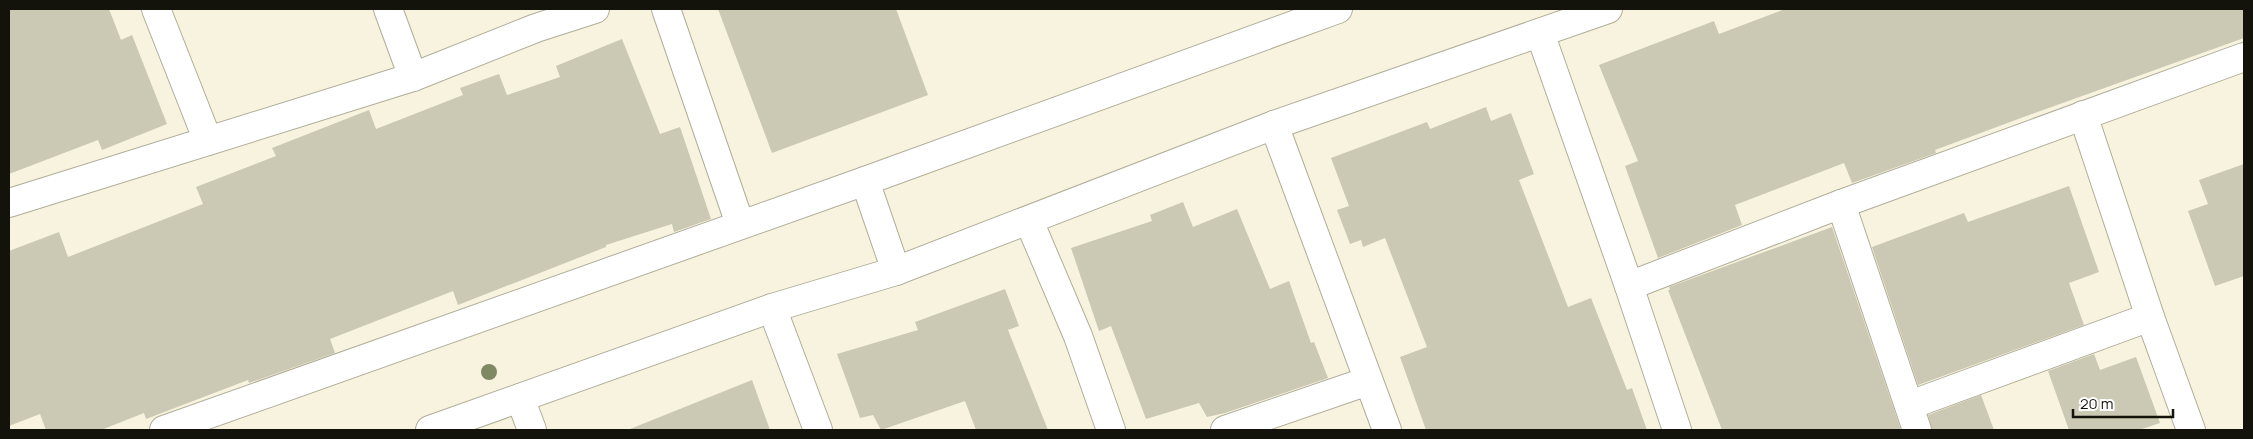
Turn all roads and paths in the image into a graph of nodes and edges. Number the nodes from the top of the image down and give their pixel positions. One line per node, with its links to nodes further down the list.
1 (156, 9): 12 (street)
2 (388, 9): 9 (street)
3 (595, 9): 9 (street)
4 (666, 9): 17 (street)
5 (1338, 9): 13 (street)
6 (1608, 9): 7 (street)
7 (1540, 33): 11 (street); 19 (street)
8 (2244, 57): 10 (street)
9 (413, 77): 12 (street)
10 (2083, 115): 15 (street); 21 (street)
11 (1274, 125): 16 (street); 22 (street)
12 (208, 141): 14 (street)
13 (865, 181): 17 (street); 18 (street)
14 (9, 203)
15 (1841, 204): 19 (street); 24 (street)
16 (1029, 221): 18 (street); 30 (street)
17 (740, 224): 25 (street)
18 (896, 272): 20 (street)
19 (1630, 286): 33 (street)
20 (772, 308): 23 (street); 29 (street)
21 (2150, 317): 24 (street); 35 (street)
22 (1368, 381): 31 (street); 32 (street)
23 (520, 398): 27 (street); 28 (street)
24 (1910, 405): 34 (street)
25 (224, 420): 26 (street)
26 (164, 430)
27 (430, 430)
28 (532, 430)
29 (818, 430)
30 (1111, 430)
31 (1225, 430)
32 (1387, 430)
33 (1677, 430)
34 (1917, 430)
35 (2191, 430)

